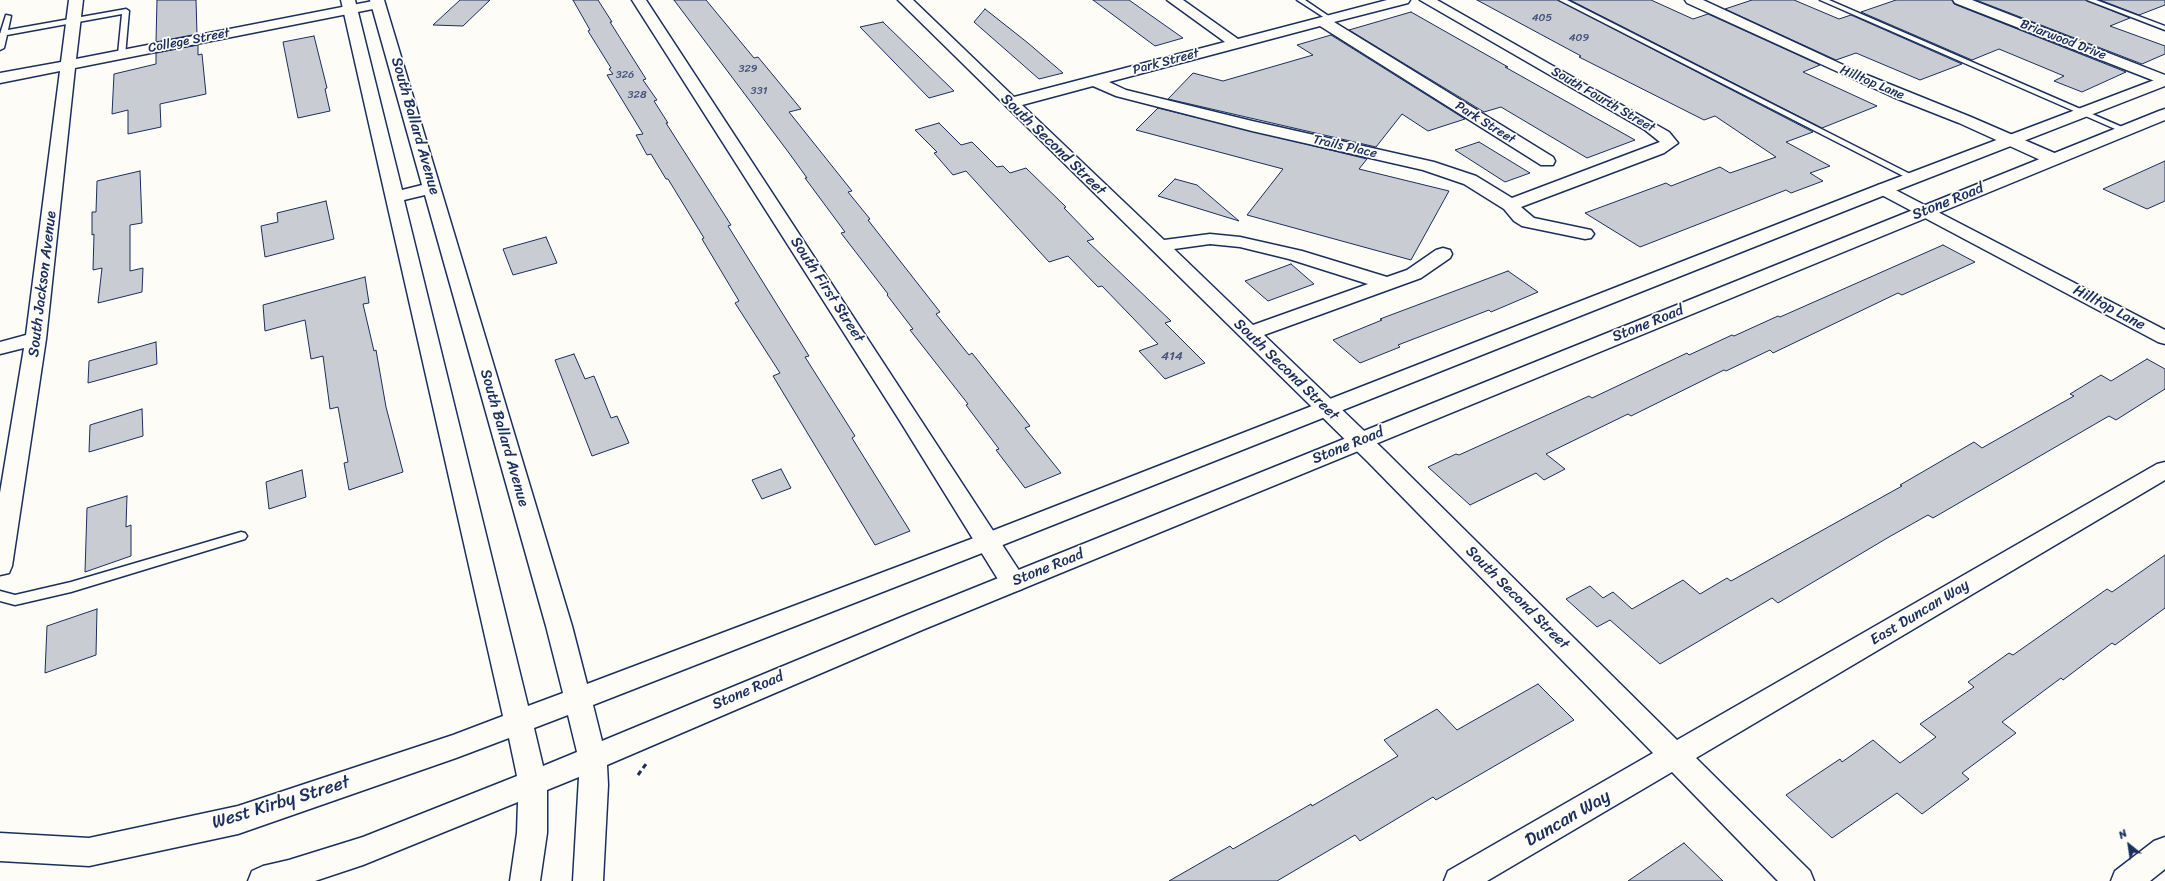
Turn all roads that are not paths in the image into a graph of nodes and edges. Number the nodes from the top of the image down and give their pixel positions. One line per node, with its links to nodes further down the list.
1 (76, 0): 16 (street, South Jackson Avenue)
2 (639, 0): 52 (street, South First Street)
3 (905, 0): 27 (street, South Second Street)
4 (1174, 0): 20 (street)
5 (1300, 0): 17 (lane)
6 (1402, 0): 17 (street, Park Street)
7 (1427, 0): 38 (street, South Fourth Street)
8 (1562, 0): 34 (lane)
9 (1692, 0): 31 (street, Hilltop Lane)
10 (1823, 0): 28 (lane)
11 (1960, 0): 26 (street, Briarwood Drive)
12 (2090, 0): 18 (lane)
13 (378, 2): 14 (street, College Street); 35 (street, South Ballard Avenue)
14 (350, 5): 22 (street, College Street); 37 (street)
15 (8, 16): 19 (lane)
16 (74, 20): 19 (lane); 22 (lane); 23 (street, South Jackson Avenue)
17 (1326, 20): 20 (street, Park Street); 33 (street, Park Street)
18 (2165, 28)
19 (4, 32): 21 (lane)
20 (1235, 44): 25 (street, Park Street)
21 (0, 48)
22 (122, 54): 23 (street, College Street)
23 (70, 64): 24 (street, College Street); 46 (street, South Jackson Avenue)
24 (0, 78)
25 (1095, 81): 27 (street, Park Street); 38 (street, Trails Place)
26 (2165, 81): 28 (street)
27 (1010, 103): 41 (street, South Second Street)
28 (2084, 112): 30 (lane); 31 (street)
29 (2165, 114): 30 (street, Stone Road)
30 (2125, 130): 32 (street, Stone Road)
31 (2012, 140): 32 (street, Hilltop Lane); 34 (street)
32 (2054, 159): 39 (street, Stone Road)
33 (1547, 161)
34 (1914, 178): 36 (street)
35 (433, 188): 37 (street); 56 (street, South Ballard Avenue)
36 (1884, 189): 39 (street, Hilltop Lane); 48 (street)
37 (395, 197): 57 (street)
38 (1510, 205): 40 (street, Trails Place)
39 (1926, 211): 45 (street, Hilltop Lane); 49 (street, Stone Road)
40 (1585, 234)
41 (1158, 246): 43 (street); 44 (street, South Second Street)
42 (1443, 254): 43 (street)
43 (1385, 283): 44 (street)
44 (1248, 334): 48 (street, South Second Street)
45 (2165, 338)
46 (36, 339): 47 (street); 53 (street, South Jackson Avenue)
47 (0, 348)
48 (1327, 409): 49 (street, South Second Street); 52 (street)
49 (1360, 441): 54 (street, Stone Road); 58 (street, South Second Street)
50 (2165, 470): 58 (street, East Duncan Way)
51 (241, 536): 55 (lane)
52 (987, 542): 54 (street, South First Street); 56 (street)
53 (0, 566)
54 (1013, 582): 59 (street, Stone Road)
55 (0, 596)
56 (578, 698): 57 (street, West Kirby Street); 59 (street, South Ballard Avenue)
57 (518, 721): 60 (street); 61 (street, West Kirby Street)
58 (1675, 756): 66 (street, Duncan Way); 67 (street, South Second Street)
59 (592, 757): 60 (street, Stone Road); 65 (street, South Ballard Avenue)
60 (533, 782): 63 (street); 64 (street)
61 (0, 847)
62 (2165, 851): 68 (street)
63 (263, 881)
64 (525, 881)
65 (588, 881)
66 (1460, 881)
67 (1799, 881)
68 (2126, 881)

